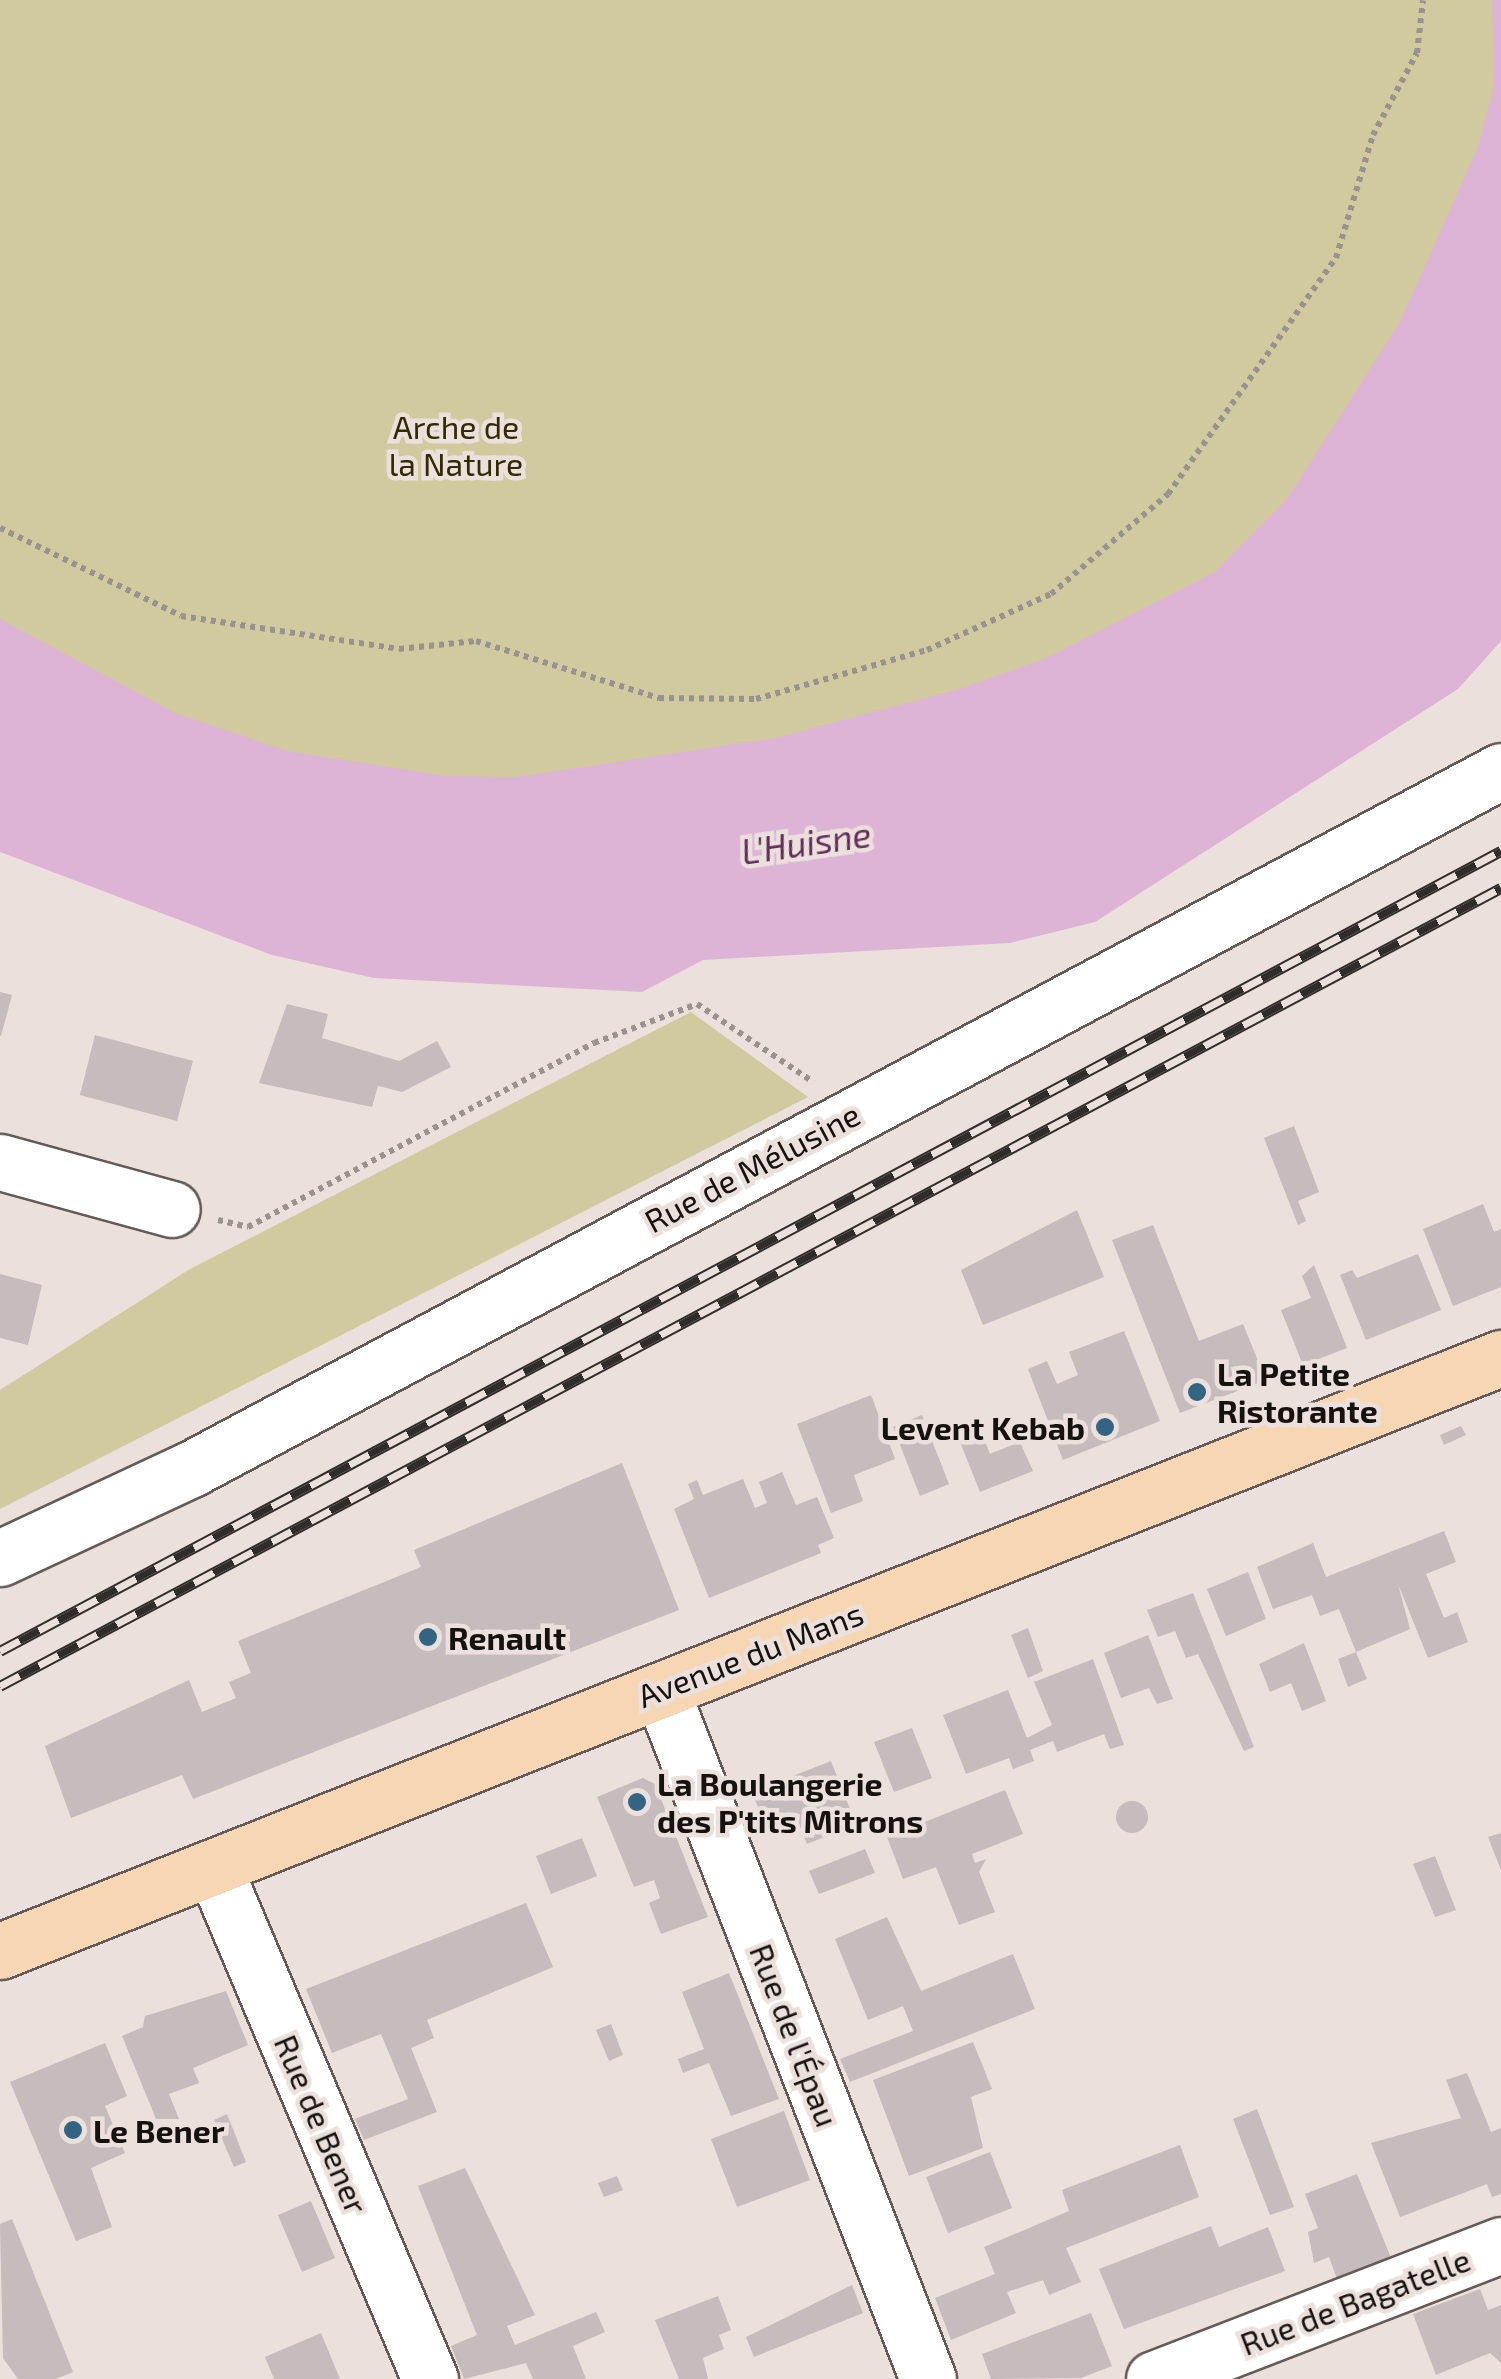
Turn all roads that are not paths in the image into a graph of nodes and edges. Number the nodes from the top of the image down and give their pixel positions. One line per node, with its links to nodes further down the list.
1 (1501, 771): 5 (street, Rue de Mélusine)
2 (0, 1162): 3 (street)
3 (172, 1210)
4 (1501, 1358): 6 (main road, Avenue du Mans)
5 (0, 1558)
6 (660, 1690): 7 (main road, Avenue du Mans); 11 (street, Rue de l'Épau)
7 (214, 1868): 8 (main road, Avenue du Mans); 10 (street, Rue de Bener)
8 (0, 1951)
9 (1501, 2245): 12 (street, Rue de Bagatelle)
10 (430, 2379)
11 (928, 2379)
12 (1154, 2379)

